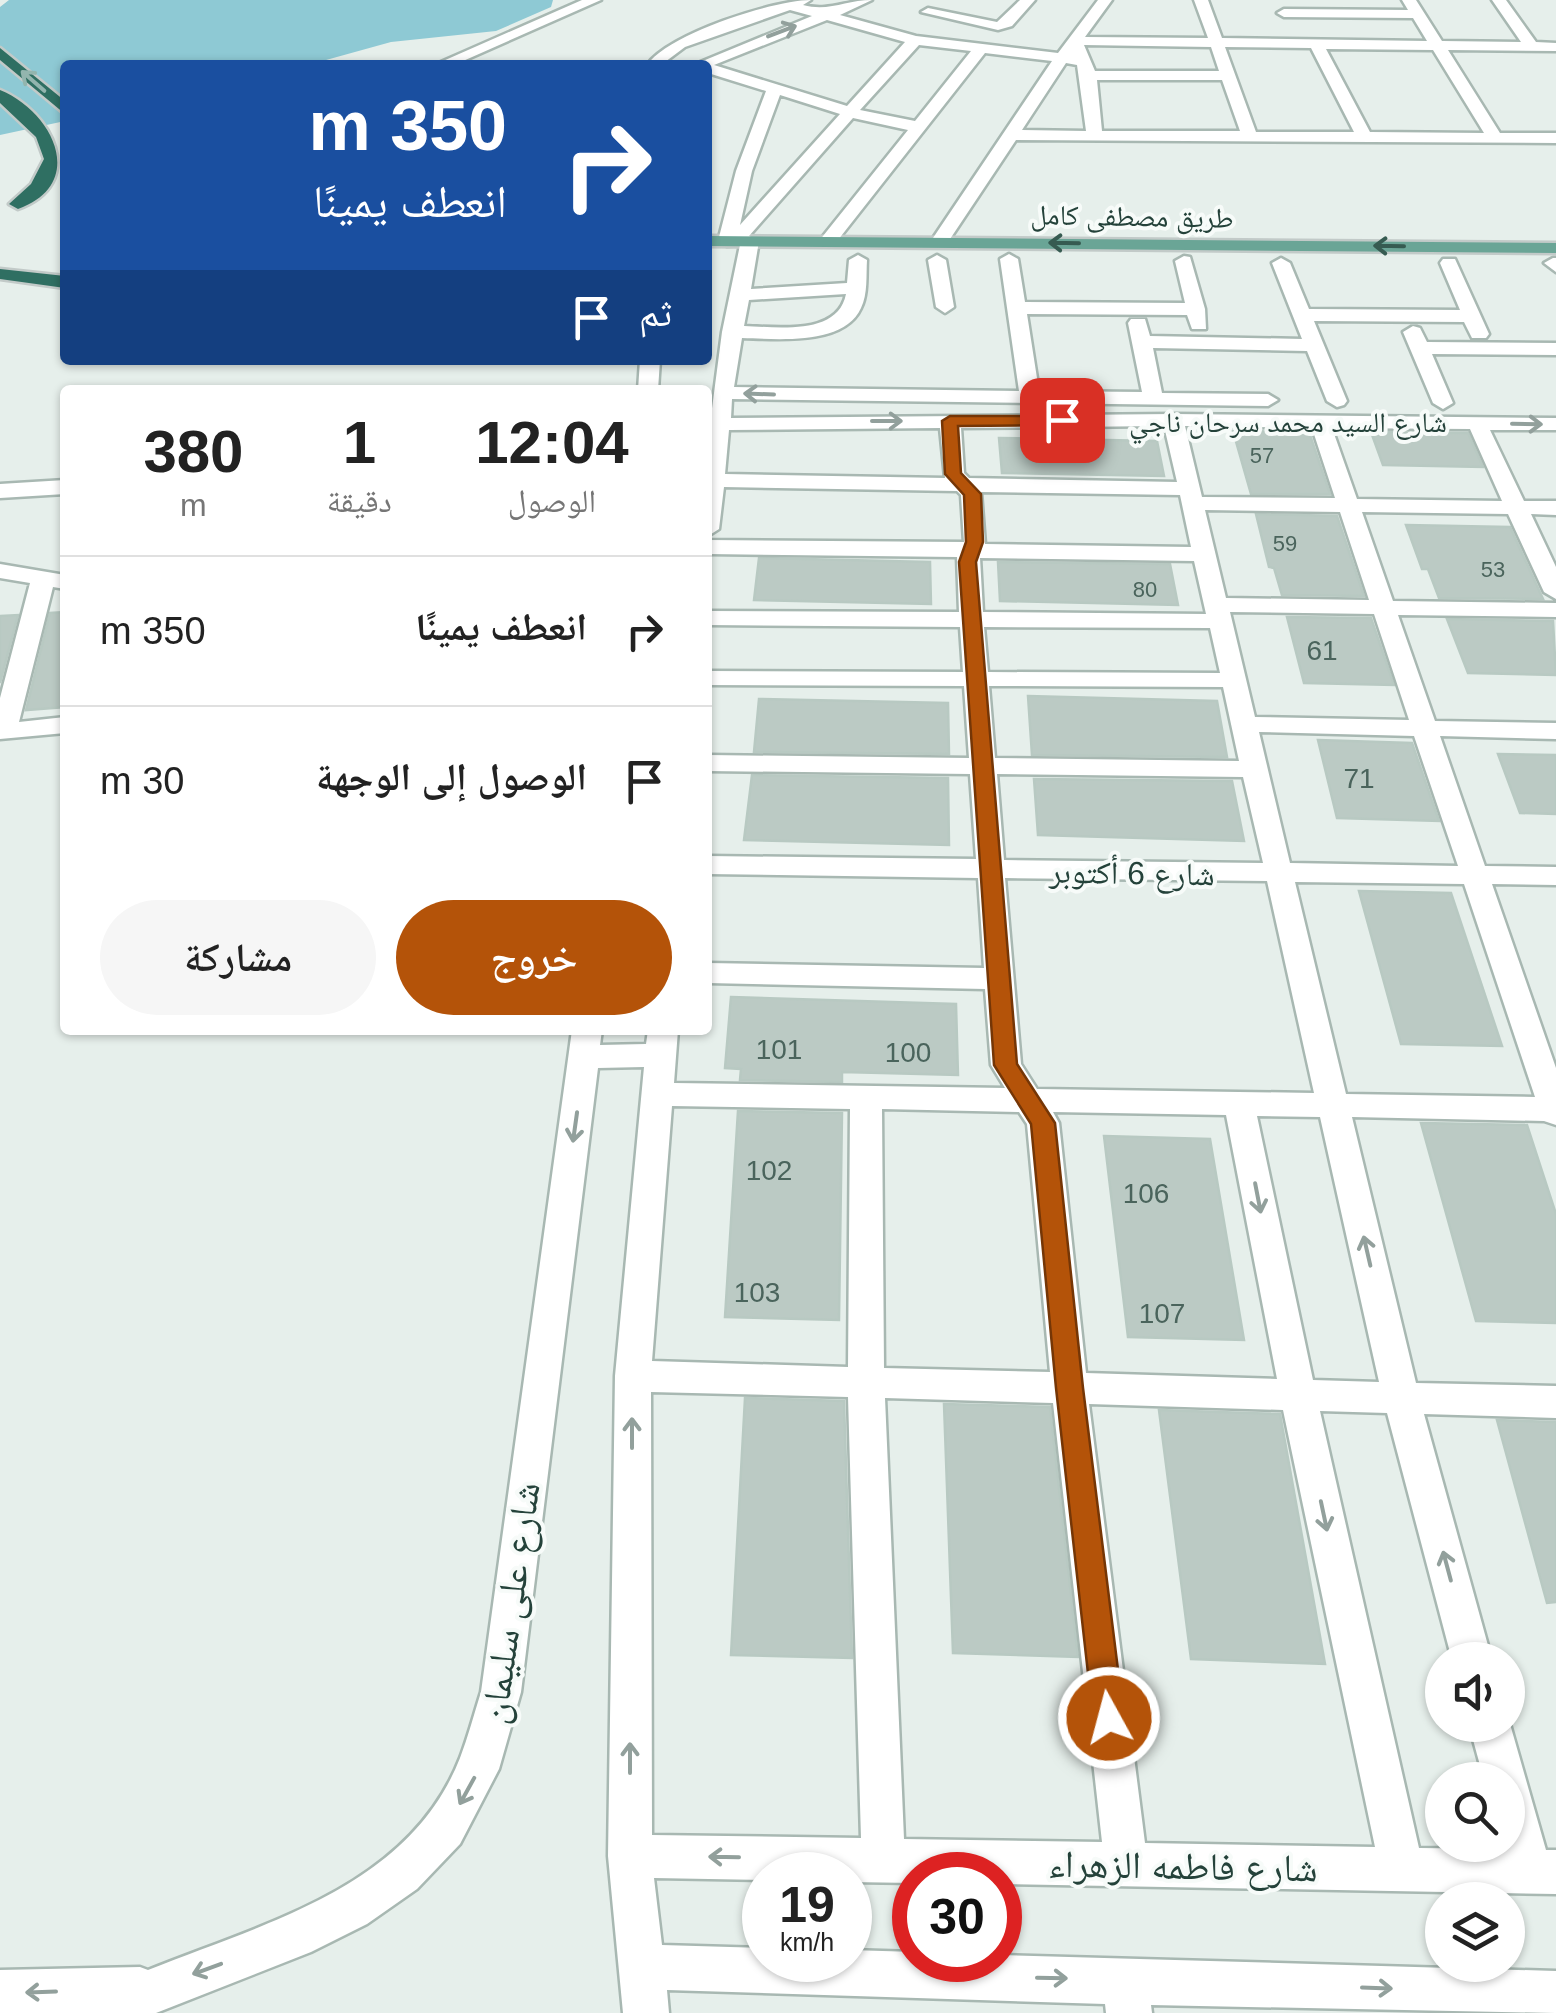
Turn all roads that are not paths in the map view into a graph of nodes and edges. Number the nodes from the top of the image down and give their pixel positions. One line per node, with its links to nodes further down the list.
1 (594, 0): 26 (street)
2 (864, 0): 13 (street)
3 (959, 0): 12 (street)
4 (1028, 0): 12 (street)
5 (1106, 0): 16 (street)
6 (1200, 0): 17 (street)
7 (1499, 0): 21 (street)
8 (796, 3): 13 (street); 27 (street)
9 (1282, 6): 10 (street); 18 (street)
10 (1332, 6): 11 (street)
11 (1414, 7): 20 (street)
12 (928, 12): 14 (street)
13 (822, 16): 14 (street); 28 (street, one-way to 13)
14 (881, 32): 15 (street)
15 (915, 40): 23 (street); 35 (street)
16 (1074, 41): 17 (street); 25 (street); 29 (street)
17 (1217, 44): 18 (street); 31 (street)
18 (1297, 44): 19 (street)
19 (1316, 44): 20 (street); 40 (street)
20 (1438, 46): 21 (street); 41 (street)
21 (1532, 46): 22 (street)
22 (1556, 47)
23 (981, 49): 25 (street); 36 (street)
24 (0, 52): 34 (highway, one-way to 24)
25 (1062, 58): 29 (street); 37 (street)
26 (453, 60)
27 (657, 60)
28 (712, 60)
29 (1086, 68): 31 (street); 38 (street)
30 (712, 69): 32 (street)
31 (1229, 76): 39 (street)
32 (775, 88): 35 (street); 47 (street)
33 (0, 96): 44 (highway)
34 (60, 106)
35 (846, 112): 36 (street); 47 (street)
36 (919, 126): 46 (street)
37 (1012, 134): 38 (street); 48 (street)
38 (1094, 135): 39 (street)
39 (1250, 136): 40 (street)
40 (1365, 137): 41 (street)
41 (1495, 138): 42 (street)
42 (1556, 138)
43 (53, 193): 44 (highway)
44 (18, 204): 45 (highway)
45 (0, 213)
46 (828, 242): 47 (main road, طريق مصطفى كامل); 48 (main road, طريق مصطفى كامل)
47 (733, 245): 49 (main road, طريق مصطفى كامل); 58 (street)
48 (938, 250): 49 (main road, طريق مصطفى كامل); 50 (main road, طريق مصطفى كامل); 51 (main road, طريق مصطفى كامل, one-way to 48); 59 (street)
49 (858, 260): 57 (street)
50 (1009, 260): 52 (main road, طريق مصطفى كامل); 60 (street)
51 (1555, 260): 54 (main road, طريق مصطفى كامل)
52 (1184, 261): 53 (main road, طريق مصطفى كامل); 62 (street)
53 (1281, 263): 54 (main road, طريق مصطفى كامل); 63 (street)
54 (1449, 263): 65 (street)
55 (1, 275): 56 (highway)
56 (60, 281)
57 (854, 288): 58 (street); 66 (street)
58 (740, 295): 66 (street)
59 (944, 307)
60 (1018, 308): 61 (street); 75 (street)
61 (1135, 309): 62 (street); 67 (street)
62 (1196, 309): 68 (street)
63 (1304, 315): 64 (street); 69 (street)
64 (1406, 316): 65 (street); 70 (street)
65 (1471, 316): 71 (street)
66 (732, 332): 73 (street)
67 (1141, 342): 68 (street); 76 (street)
68 (1202, 343): 69 (street)
69 (1316, 344): 79 (street)
70 (1419, 348): 71 (street); 77 (street)
71 (1486, 349): 72 (street)
72 (1556, 350)
73 (723, 393): 74 (street, شارع السيد محمد سرحان ناجي, one-way to 73); 84 (street)
74 (819, 396): 75 (street, شارع السيد محمد سرحان ناجي); 82 (street)
75 (1030, 396): 76 (street, شارع السيد محمد سرحان ناجي)
76 (1154, 398): 79 (street, شارع السيد محمد سرحان ناجي)
77 (1443, 403): 78 (street, شارع السيد محمد سرحان ناجي); 79 (street, شارع السيد محمد سرحان ناجي)
78 (1556, 405)
79 (1329, 412): 80 (street, شارع السيد محمد سرحان ناجي); 83 (street, شارع السيد محمد سرحان ناجي); 91 (street)
80 (1173, 420): 81 (street, شارع السيد محمد سرحان ناجي); 90 (street)
81 (950, 421): 82 (street, شارع السيد محمد سرحان ناجي, one-way to 81); 87 (street)
82 (824, 422): 84 (street, شارع السيد محمد سرحان ناجي)
83 (1477, 423): 85 (street, شارع السيد محمد سرحان ناجي, one-way to 85); 92 (street)
84 (720, 424): 86 (street)
85 (1556, 424)
86 (714, 467): 87 (street)
87 (963, 485): 90 (street); 95 (street)
88 (60, 487): 89 (street)
89 (0, 491)
90 (1190, 496): 91 (street); 96 (street)
91 (1348, 505): 92 (street); 100 (street)
92 (1516, 508): 93 (street); 99 (street)
93 (1556, 508)
94 (712, 547): 95 (street)
95 (971, 551): 96 (street); 104 (street)
96 (1204, 554): 102 (street)
97 (0, 571): 98 (street)
98 (54, 581): 111 (street)
99 (1556, 592)
100 (1382, 608): 101 (street); 102 (street); 110 (street)
101 (1556, 610)
102 (1218, 613): 104 (street); 107 (street)
103 (712, 618): 104 (street)
104 (971, 620): 106 (street)
105 (712, 678): 106 (street)
106 (976, 679): 107 (street); 114 (street)
107 (1233, 680): 108 (street)
108 (1244, 724): 110 (street); 115 (street)
109 (60, 726): 111 (street)
110 (1423, 728): 112 (street); 119 (street)
111 (2, 731)
112 (1556, 731)
113 (712, 762): 114 (street)
114 (983, 766): 115 (street); 117 (street)
115 (1254, 769): 118 (street)
116 (712, 866): 117 (street, شارع 6 أكتوبر)
117 (992, 870): 118 (street, شارع 6 أكتوبر); 122 (street)
118 (1279, 875): 119 (street, شارع 6 أكتوبر); 129 (street)
119 (1473, 876): 120 (street, شارع 6 أكتوبر); 130 (street)
120 (1556, 876)
121 (712, 974): 122 (street)
122 (1000, 978): 127 (street)
123 (662, 1042): 124 (street); 125 (street)
124 (586, 1043): 145 (street, شارع على سليمان, one-way to 145)
125 (658, 1094): 126 (street); 131 (street)
126 (866, 1097): 127 (street); 132 (street)
127 (1030, 1099): 128 (street); 133 (street)
128 (1239, 1102): 129 (street); 134 (street, one-way to 134)
129 (1333, 1104): 130 (street); 135 (street, one-way to 129)
130 (1556, 1111)
131 (633, 1376): 132 (street); 139 (street, one-way to 131)
132 (866, 1382): 133 (street); 140 (street)
133 (1069, 1388): 134 (street); 141 (street)
134 (1298, 1394): 135 (street); 142 (street, one-way to 142)
135 (1401, 1398): 136 (street); 137 (street, one-way to 135)
136 (1556, 1402)
137 (1467, 1642)
138 (1525, 1829): 143 (street)
139 (630, 1856): 140 (street, شارع فاطمه الزهراء, one-way to 139); 144 (street)
140 (883, 1860): 141 (street, شارع فاطمه الزهراء)
141 (1126, 1865): 142 (street, شارع فاطمه الزهراء)
142 (1402, 1871): 143 (street, شارع فاطمه الزهراء)
143 (1543, 1871)
144 (640, 1967): 148 (street, one-way to 148); 151 (street)
145 (152, 1989): 146 (street, one-way to 146); 150 (street)
146 (0, 1994)
147 (1556, 1994): 149 (street)
148 (1128, 1996): 149 (street, one-way to 149)
149 (1486, 2002)
150 (101, 2013)
151 (646, 2013)

